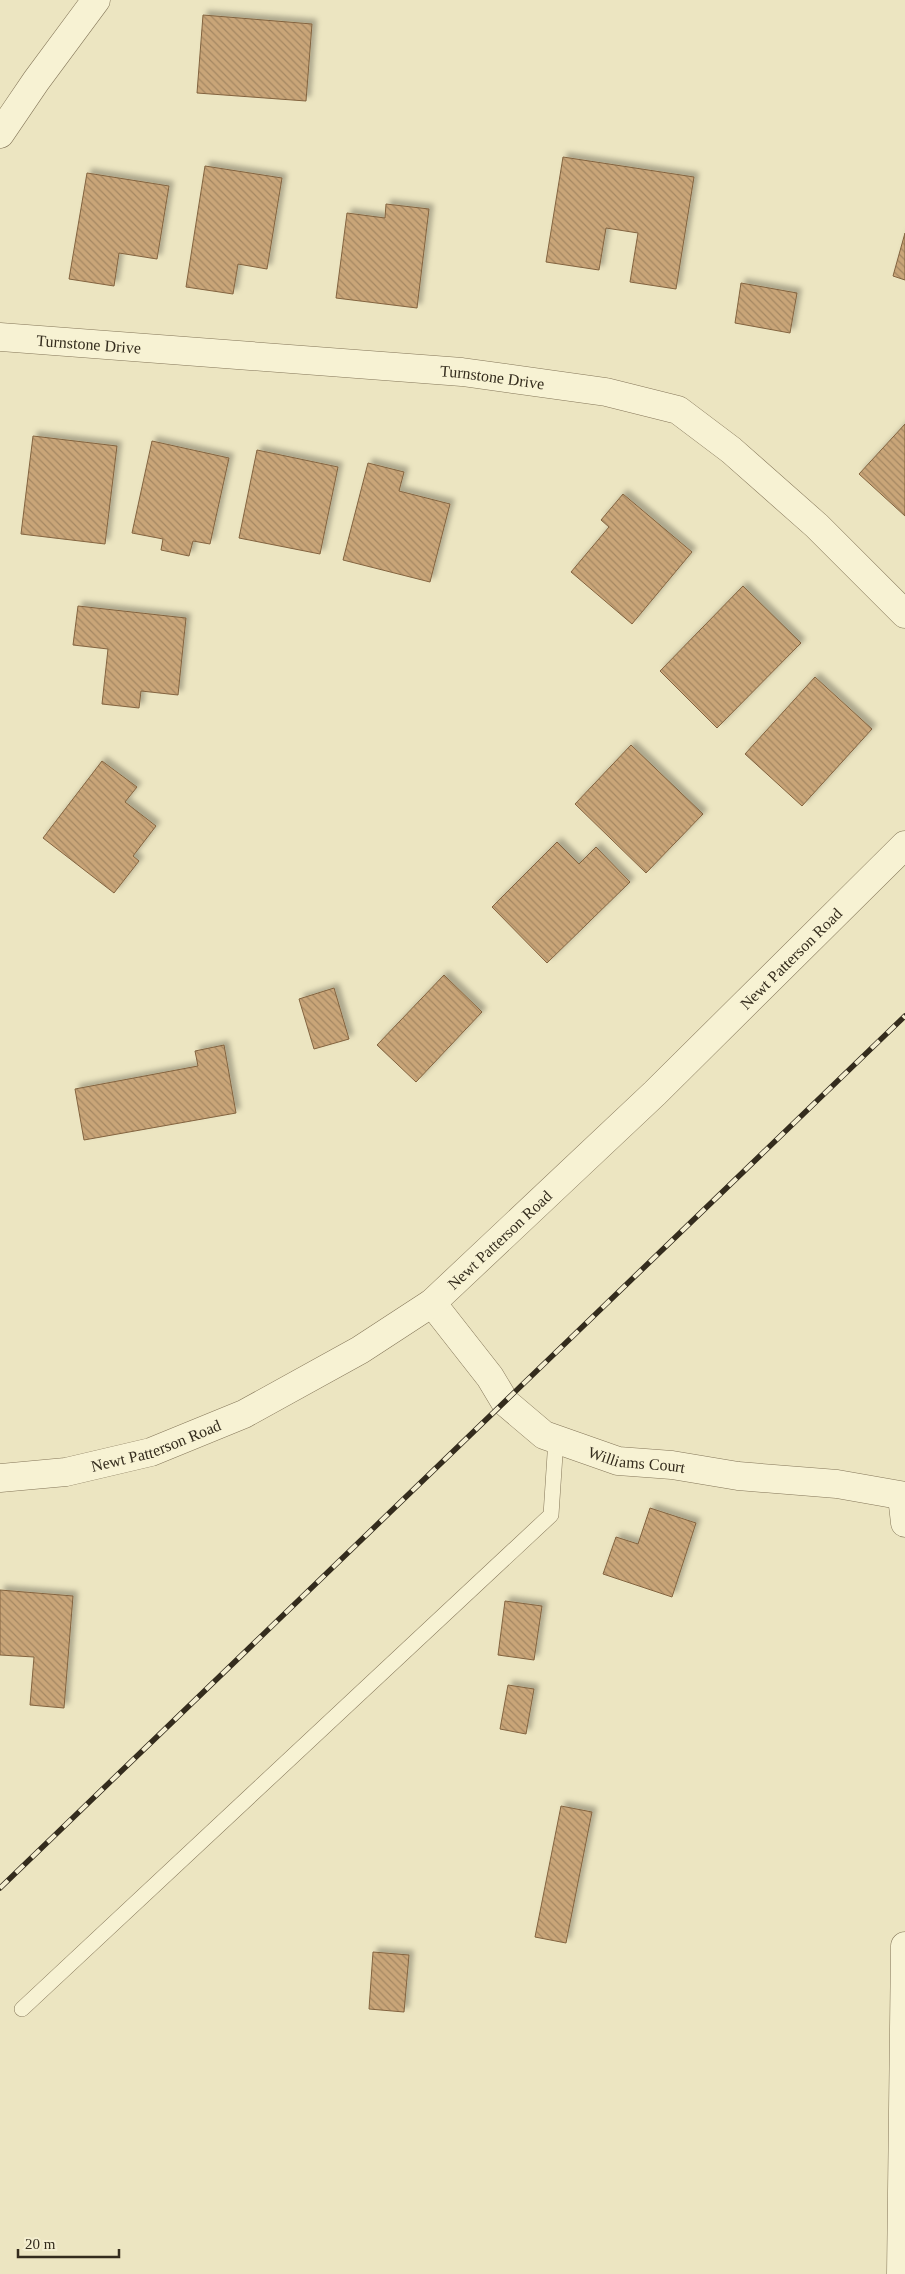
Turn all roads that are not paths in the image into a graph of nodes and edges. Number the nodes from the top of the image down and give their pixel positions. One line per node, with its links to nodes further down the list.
1 (96, 0): 2 (street)
2 (0, 134)
3 (0, 337): 4 (street, Turnstone Drive)
4 (905, 614)
5 (905, 845): 6 (street, Newt Patterson Road)
6 (432, 1303): 7 (street, Williams Court); 8 (street, Newt Patterson Road)
7 (556, 1439): 9 (street, Williams Court); 12 (lane)
8 (0, 1478)
9 (904, 1496): 10 (street)
10 (905, 1523)
11 (905, 1946): 13 (street)
12 (22, 2009)
13 (901, 2274)

